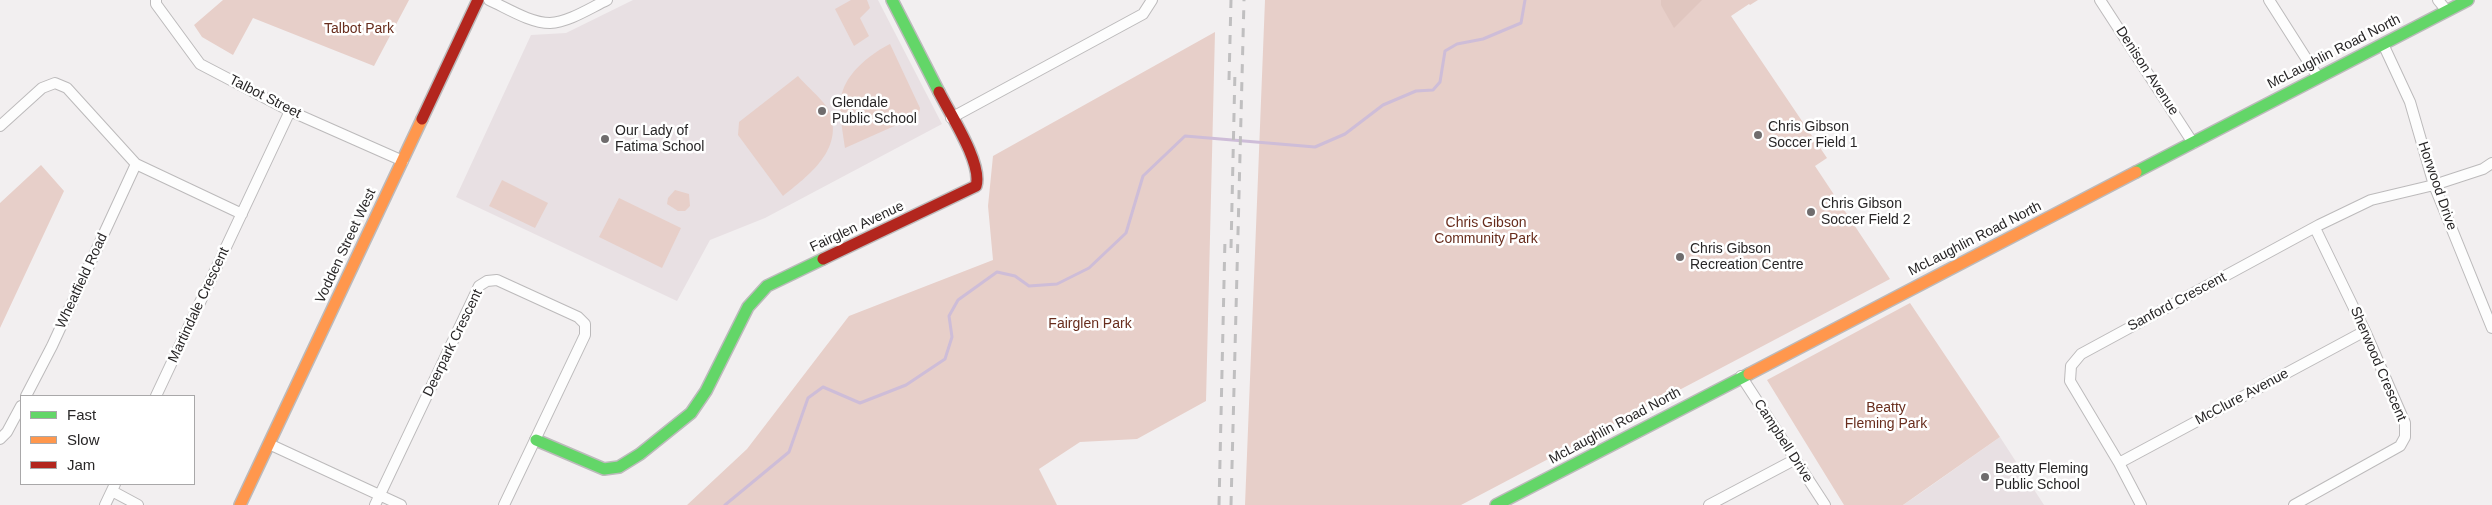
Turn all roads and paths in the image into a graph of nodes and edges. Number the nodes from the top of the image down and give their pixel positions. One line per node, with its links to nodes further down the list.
1 (156, 0): 14 (street, Talbot Street)
2 (478, 0): 18 (street, Vodden Street West)
3 (489, 0): 4 (street)
4 (607, 0)
5 (892, 0): 15 (street)
6 (1152, 0): 15 (street)
7 (2100, 0): 17 (street, Denison Avenue)
8 (2268, 0): 13 (street)
9 (2438, 0): 11 (street)
10 (2468, 0): 11 (street, McLaughlin Road North)
11 (2446, 11): 12 (street, McLaughlin Road North)
12 (2383, 44): 13 (street, McLaughlin Road North); 21 (street, Horwood Drive)
13 (2318, 77): 17 (street, McLaughlin Road North)
14 (290, 111): 18 (street, Talbot Street); 22 (street, Martindale Crescent)
15 (951, 118): 33 (street, Fairglen Avenue)
16 (0, 126): 20 (street)
17 (2193, 143): 28 (street, McLaughlin Road North)
18 (403, 161): 34 (street, Vodden Street West)
19 (2492, 163): 21 (street, Sanford Crescent)
20 (136, 164): 22 (street); 29 (street, Wheatfield Road)
21 (2434, 185): 23 (street, Sanford Crescent); 25 (street, Horwood Drive)
22 (242, 214): 30 (street, Martindale Crescent)
23 (2314, 228): 27 (street, Sherwood Crescent); 36 (street, Sanford Crescent)
24 (2492, 297): 25 (street)
25 (2481, 301): 26 (street, Horwood Drive)
26 (2492, 328)
27 (2365, 331): 36 (street, McClure Avenue); 49 (street, Sherwood Crescent)
28 (1741, 376): 35 (street, Campbell Drive); 45 (street, McLaughlin Road North)
29 (27, 395)
30 (156, 395)
31 (20, 408): 32 (street)
32 (0, 439)
33 (536, 440): 38 (street, Deerpark Crescent); 44 (street, Deerpark Crescent)
34 (269, 444): 38 (street); 41 (street, Vodden Street West)
35 (1794, 460): 46 (street); 47 (street, Campbell Drive)
36 (2119, 463): 48 (street, Sanford Crescent)
37 (113, 488): 39 (street); 40 (street)
38 (380, 495): 42 (street); 43 (street)
39 (104, 505)
40 (138, 505)
41 (240, 505)
42 (375, 505)
43 (401, 505)
44 (504, 505)
45 (1496, 505)
46 (1709, 505)
47 (1825, 505)
48 (2141, 505)
49 (2294, 505)

